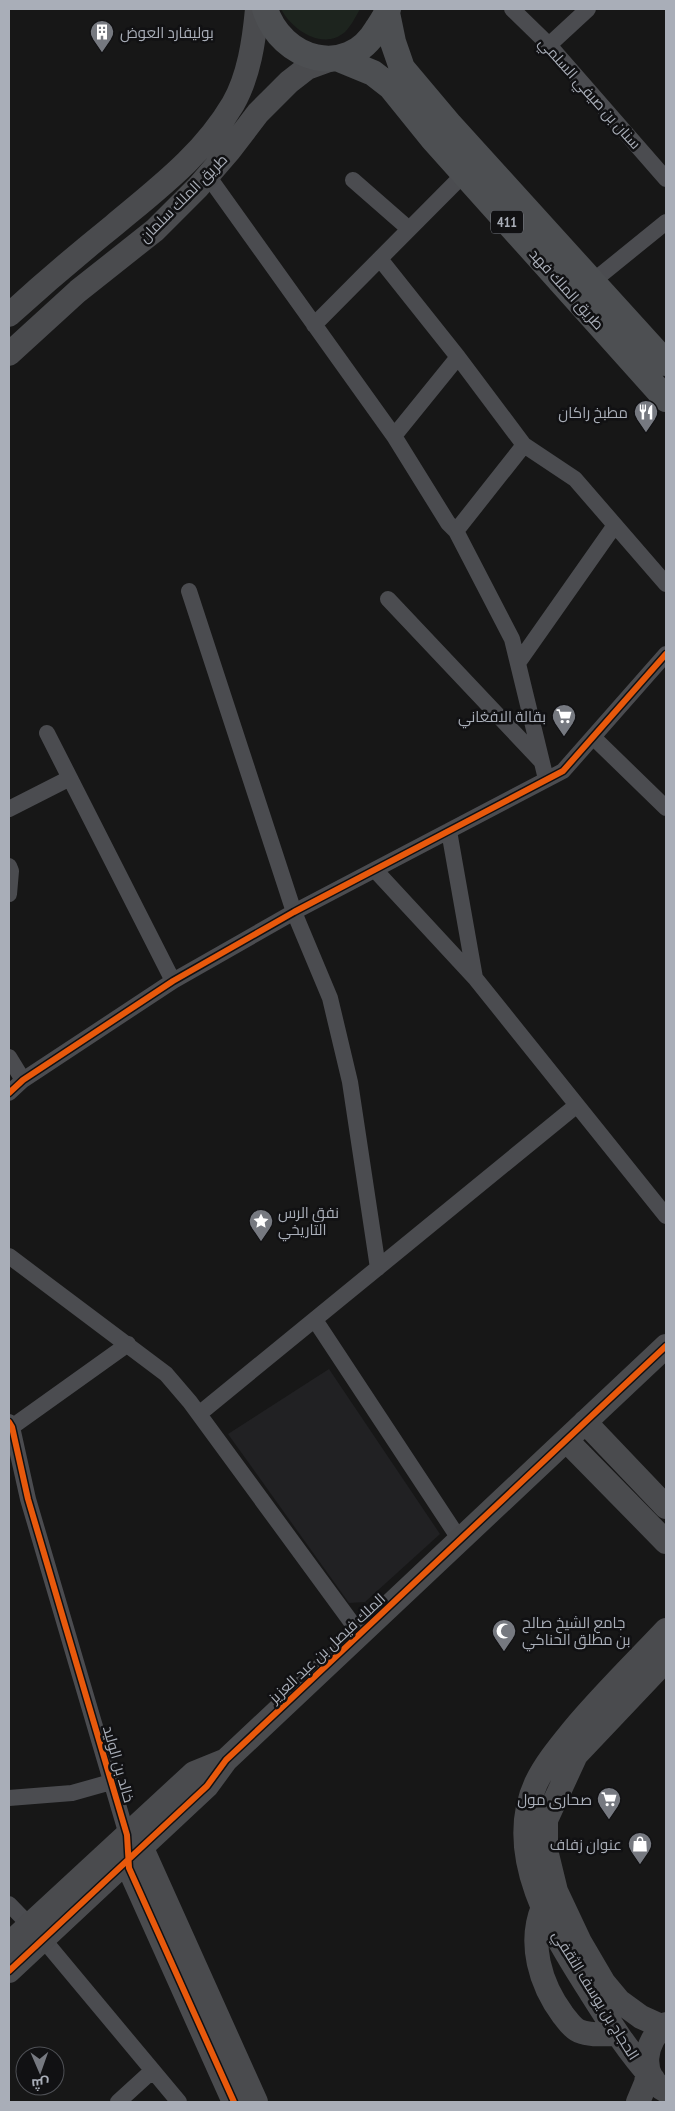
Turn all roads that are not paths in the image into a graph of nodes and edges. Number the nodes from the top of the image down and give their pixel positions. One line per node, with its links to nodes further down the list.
1 (257, 9): 16 (street, طريق الملك سلمان)
2 (265, 9): 7 (main road, طريق الملك فهد)
3 (512, 9): 6 (street, سنان بن صيفي السلمي)
4 (588, 9): 6 (street)
5 (388, 11): 7 (main road); 15 (main road, طريق الملك فهد / 411)
6 (548, 45): 10 (street, سنان بن صيفي السلمي)
7 (334, 59): 8 (main road, طريق الملك فهد / 411); 9 (street, طريق الملك سلمان)
8 (464, 174): 13 (street); 21 (main road, طريق الملك فهد / 411)
9 (208, 176): 17 (street); 18 (street, طريق الملك سلمان)
10 (666, 179)
11 (353, 180): 13 (street)
12 (666, 222): 15 (street)
13 (409, 229): 14 (street)
14 (380, 258): 17 (street); 19 (street)
15 (592, 282): 20 (main road, طريق الملك فهد / 411)
16 (9, 315)
17 (314, 325): 22 (street)
18 (9, 354)
19 (458, 356): 22 (street); 23 (street)
20 (666, 363)
21 (666, 399)
22 (394, 436): 25 (street)
23 (524, 445): 24 (street); 25 (street)
24 (615, 525): 26 (street); 30 (street)
25 (456, 531): 30 (street)
26 (666, 584)
27 (189, 591): 42 (street)
28 (388, 599): 33 (street)
29 (666, 654): 32 (street)
30 (518, 663): 33 (street)
31 (47, 733): 34 (street)
32 (593, 737): 35 (street); 36 (street)
33 (542, 762): 35 (street)
34 (70, 778): 37 (street); 44 (street)
35 (546, 779): 38 (street)
36 (666, 808)
37 (9, 809)
38 (449, 831): 40 (street); 43 (street)
39 (9, 866): 41 (street)
40 (375, 870): 42 (street); 43 (street)
41 (9, 894)
42 (294, 912): 44 (street); 51 (street)
43 (475, 978): 48 (street)
44 (172, 982): 46 (street)
45 (9, 1057): 46 (street)
46 (24, 1080): 47 (street)
47 (9, 1093)
48 (577, 1105): 49 (street); 51 (street)
49 (666, 1216)
50 (9, 1256): 53 (street)
51 (378, 1268): 52 (street)
52 (315, 1320): 55 (street); 60 (street)
53 (128, 1344): 55 (street); 57 (street)
54 (666, 1346): 56 (street, الملك فيصل بن عبد العزيز)
55 (199, 1414): 63 (street)
56 (585, 1422): 58 (street, الملك فيصل بن عبد العزيز); 59 (street)
57 (10, 1426): 65 (street, خالد بن الوليد)
58 (566, 1440): 60 (street, الملك فيصل بن عبد العزيز); 61 (street)
59 (666, 1507)
60 (460, 1540): 63 (street, الملك فيصل بن عبد العزيز)
61 (666, 1542)
62 (666, 1630): 69 (street, الحجاج بن يوسف الثقفي)
63 (360, 1634): 67 (street, الملك فيصل بن عبد العزيز)
64 (666, 1660): 73 (street, الحجاج بن يوسف الثقفي)
65 (111, 1782): 66 (street); 67 (street, خالد بن الوليد)
66 (9, 1798)
67 (132, 1848): 70 (street, الملك فيصل بن عبد العزيز); 79 (street, خالد بن الوليد); 80 (street, خالد بن الوليد)
68 (9, 1904): 70 (street)
69 (543, 1907): 74 (street, الحجاج بن يوسف الثقفي); 74 (street)
70 (36, 1932): 71 (street, الملك فيصل بن عبد العزيز); 72 (street, الملك فيصل بن عبد العزيز); 75 (street)
71 (9, 1944)
72 (9, 1971)
73 (665, 2025): 76 (street)
74 (617, 2034): 76 (street, الحجاج بن يوسف الثقفي)
75 (152, 2071): 77 (street); 78 (street)
76 (654, 2078): 81 (street)
77 (118, 2102)
78 (179, 2102)
79 (234, 2102)
80 (256, 2102)
81 (638, 2102)

